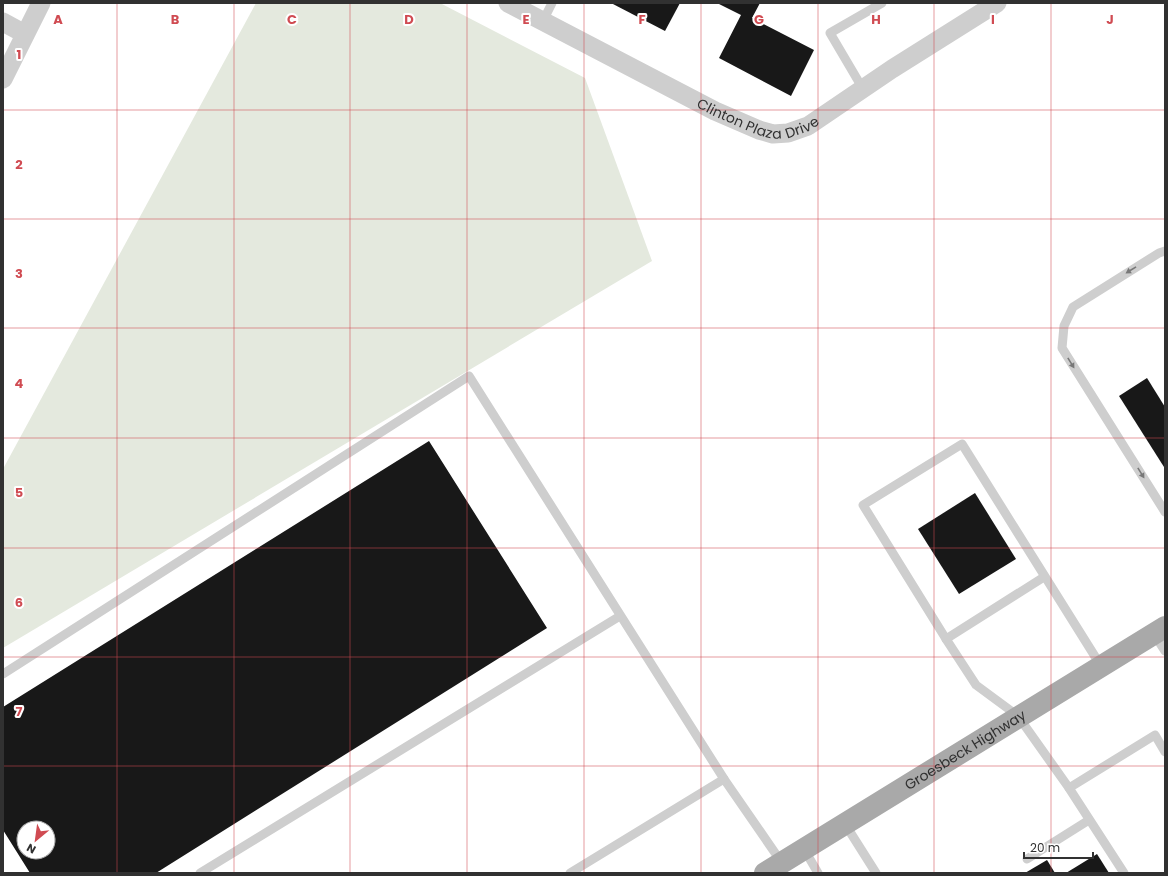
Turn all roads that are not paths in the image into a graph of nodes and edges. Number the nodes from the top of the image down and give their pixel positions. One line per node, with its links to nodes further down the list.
1 (41, 3): 8 (street)
2 (508, 3): 6 (street, Clinton Plaza Drive)
3 (552, 3): 6 (lane)
4 (882, 3): 10 (lane)
5 (997, 3): 10 (street, Clinton Plaza Drive)
6 (543, 21): 10 (street, Clinton Plaza Drive)
7 (3, 22): 8 (street)
8 (25, 34): 9 (street)
9 (3, 79)
10 (863, 89)
11 (1165, 251): 12 (lane, one-way to 12)
12 (1165, 512)
13 (1044, 577): 16 (lane); 16 (lane); 17 (lane)
14 (620, 616): 18 (lane); 21 (lane); 28 (lane)
15 (1161, 637): 17 (main road, Groesbeck Highway)
16 (946, 639): 19 (lane)
17 (1101, 666): 19 (main road, Groesbeck Highway)
18 (3, 674)
19 (1018, 716): 22 (lane); 24 (main road, Groesbeck Highway)
20 (1165, 752): 22 (lane)
21 (724, 779): 27 (lane); 29 (lane)
22 (1069, 788): 23 (lane)
23 (1090, 820): 26 (lane); 32 (lane)
24 (845, 824): 25 (main road, Groesbeck Highway); 31 (lane)
25 (804, 849): 27 (main road, Groesbeck Highway); 30 (lane)
26 (1027, 859)
27 (774, 868)
28 (200, 873)
29 (570, 873)
30 (818, 873)
31 (876, 873)
32 (1124, 873)

